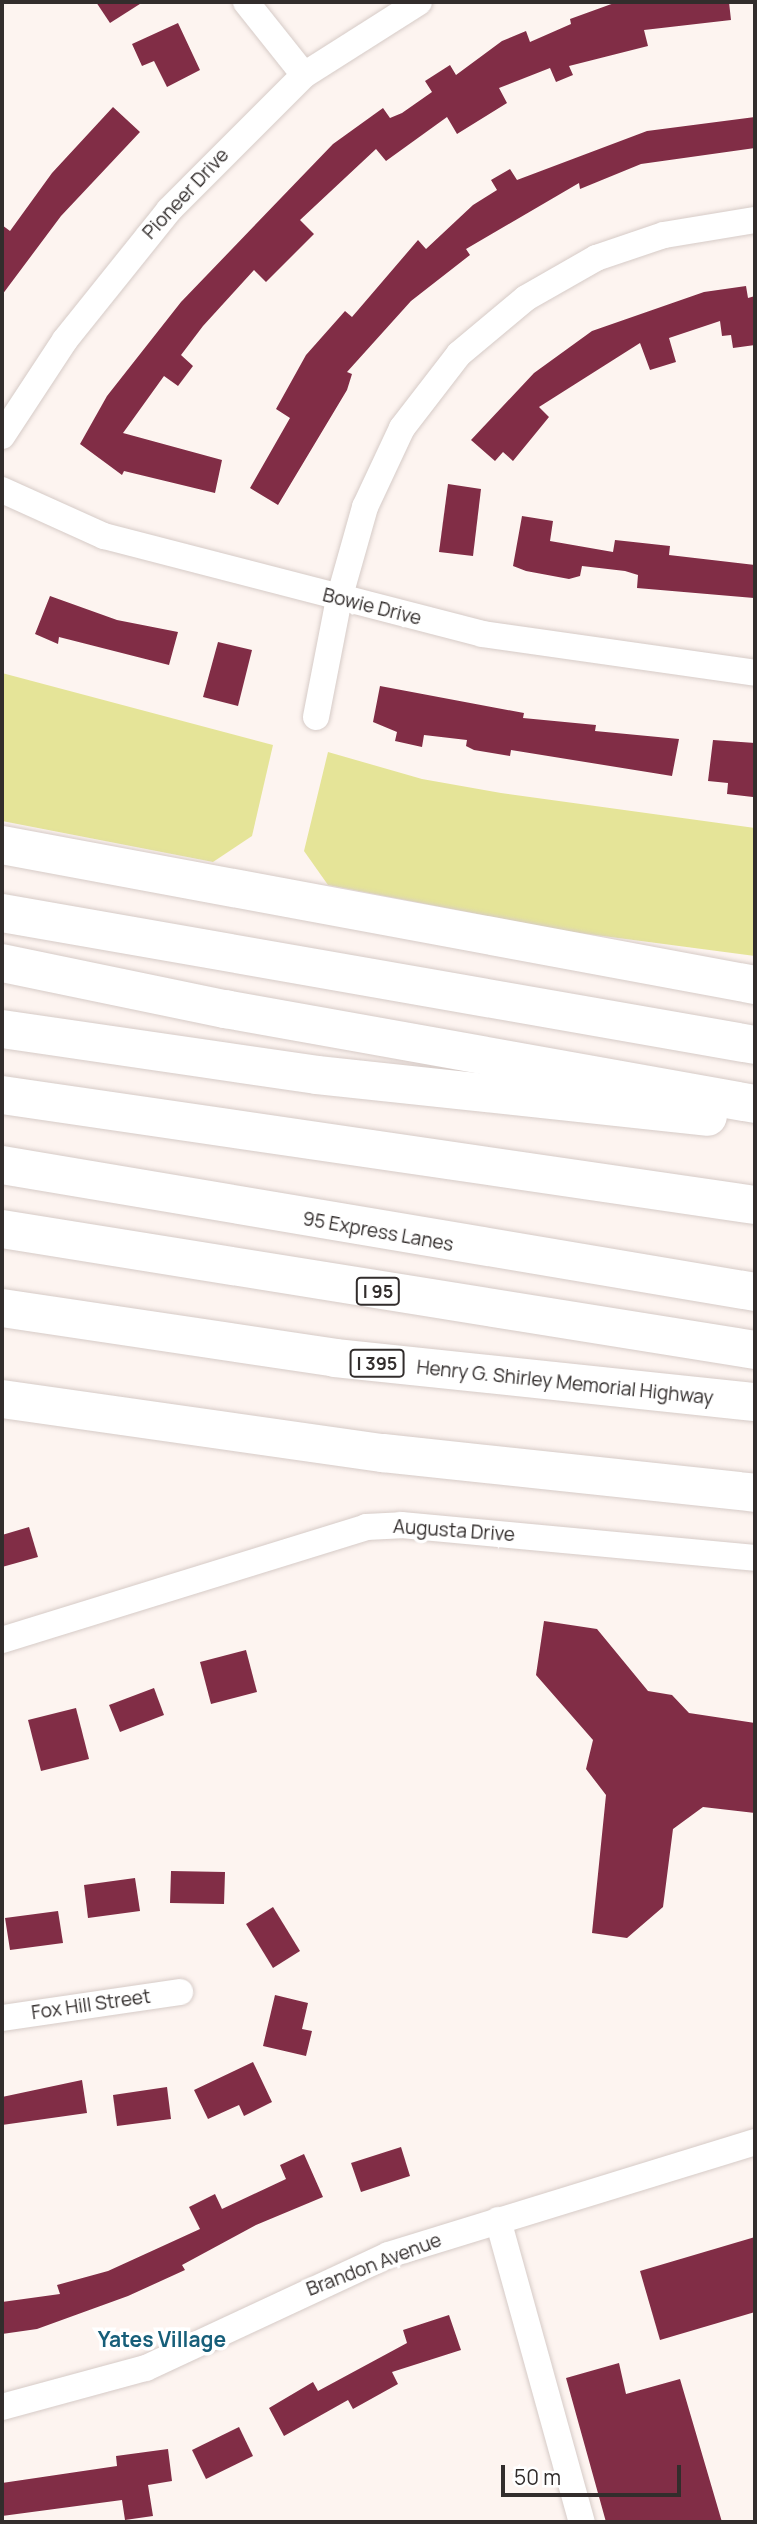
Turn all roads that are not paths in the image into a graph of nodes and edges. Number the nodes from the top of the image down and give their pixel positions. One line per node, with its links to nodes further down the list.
1 (246, 2): 3 (street)
2 (419, 2): 3 (street, Pioneer Drive)
3 (304, 75): 5 (street, Pioneer Drive)
4 (755, 220): 7 (street)
5 (2, 436)
6 (2, 491): 7 (street, Bowie Drive)
7 (339, 599): 8 (street, Bowie Drive); 9 (street)
8 (755, 673)
9 (316, 718)
10 (2, 845): 13 (highway)
11 (2, 913): 15 (highway)
12 (2, 964): 17 (highway)
13 (755, 985)
14 (2, 1029): 18 (highway)
15 (755, 1045)
16 (2, 1095): 20 (highway)
17 (755, 1104)
18 (755, 1121)
19 (2, 1165): 22 (highway, 95 Express Lanes)
20 (755, 1206)
21 (2, 1229): 26 (highway, I 95)
22 (538, 1259): 23 (highway); 24 (highway, 95 Express Lanes)
23 (755, 1277)
24 (755, 1292)
25 (2, 1308): 28 (highway, Henry G. Shirley Memorial Highway / I 395)
26 (755, 1350)
27 (2, 1399): 29 (highway)
28 (755, 1402)
29 (755, 1493)
30 (755, 1558): 31 (street, Augusta Drive)
31 (2, 1640)
32 (180, 1992): 33 (street, Fox Hill Street)
33 (2, 2018)
34 (755, 2142): 35 (street, Brandon Avenue)
35 (498, 2220): 36 (street, Brandon Avenue); 37 (street)
36 (2, 2407)
37 (582, 2522)

